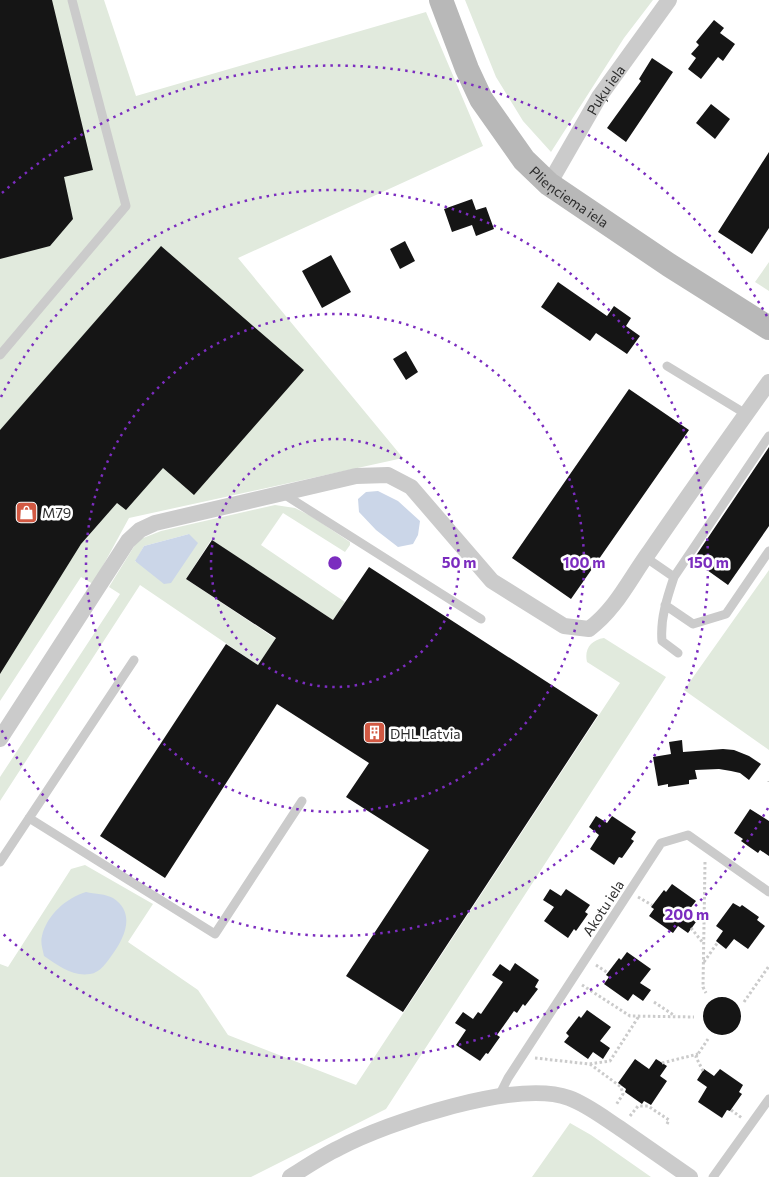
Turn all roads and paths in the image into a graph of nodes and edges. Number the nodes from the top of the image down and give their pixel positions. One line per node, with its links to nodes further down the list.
1 (72, 0): 6 (lane)
2 (441, 0): 4 (main road, Plieņciema iela)
3 (669, 0): 4 (street, Puķu iela)
4 (549, 184): 5 (main road, Plieņciema iela)
5 (769, 328)
6 (0, 355)
7 (667, 366): 9 (lane)
8 (769, 382): 9 (street)
9 (746, 414): 13 (street)
10 (769, 436): 14 (lane)
11 (282, 494): 13 (street); 16 (lane); 19 (street)
12 (769, 550): 15 (lane)
13 (645, 557): 14 (lane)
14 (674, 577): 15 (lane)
15 (665, 605): 17 (lane)
16 (481, 619)
17 (678, 653)
18 (134, 660): 21 (lane)
19 (0, 739)
20 (302, 801): 21 (lane)
21 (29, 818): 23 (lane)
22 (705, 847): 24 (lane, Akotu iela); 27 (path); 30 (lane, Akotu iela)
23 (0, 862)
24 (769, 892)
25 (691, 928): 27 (path)
26 (718, 942): 28 (path)
27 (704, 944): 28 (path)
28 (704, 962): 31 (path)
29 (769, 966): 33 (path)
30 (573, 979): 34 (path); 38 (lane, Akotu iela)
31 (706, 993)
32 (654, 1002): 35 (path)
33 (744, 1002)
34 (639, 1016): 35 (path); 41 (path)
35 (675, 1016): 36 (path)
36 (694, 1017)
37 (708, 1039): 39 (path)
38 (524, 1054): 41 (path); 43 (lane, Akotu iela)
39 (698, 1054): 40 (path); 42 (path)
40 (662, 1063)
41 (589, 1064): 45 (path)
42 (703, 1071)
43 (499, 1096): 47 (street); 48 (street)
44 (769, 1099): 50 (lane)
45 (616, 1105)
46 (667, 1124): 47 (path)
47 (622, 1129): 49 (street)
48 (290, 1177)
49 (690, 1177)
50 (713, 1177)

